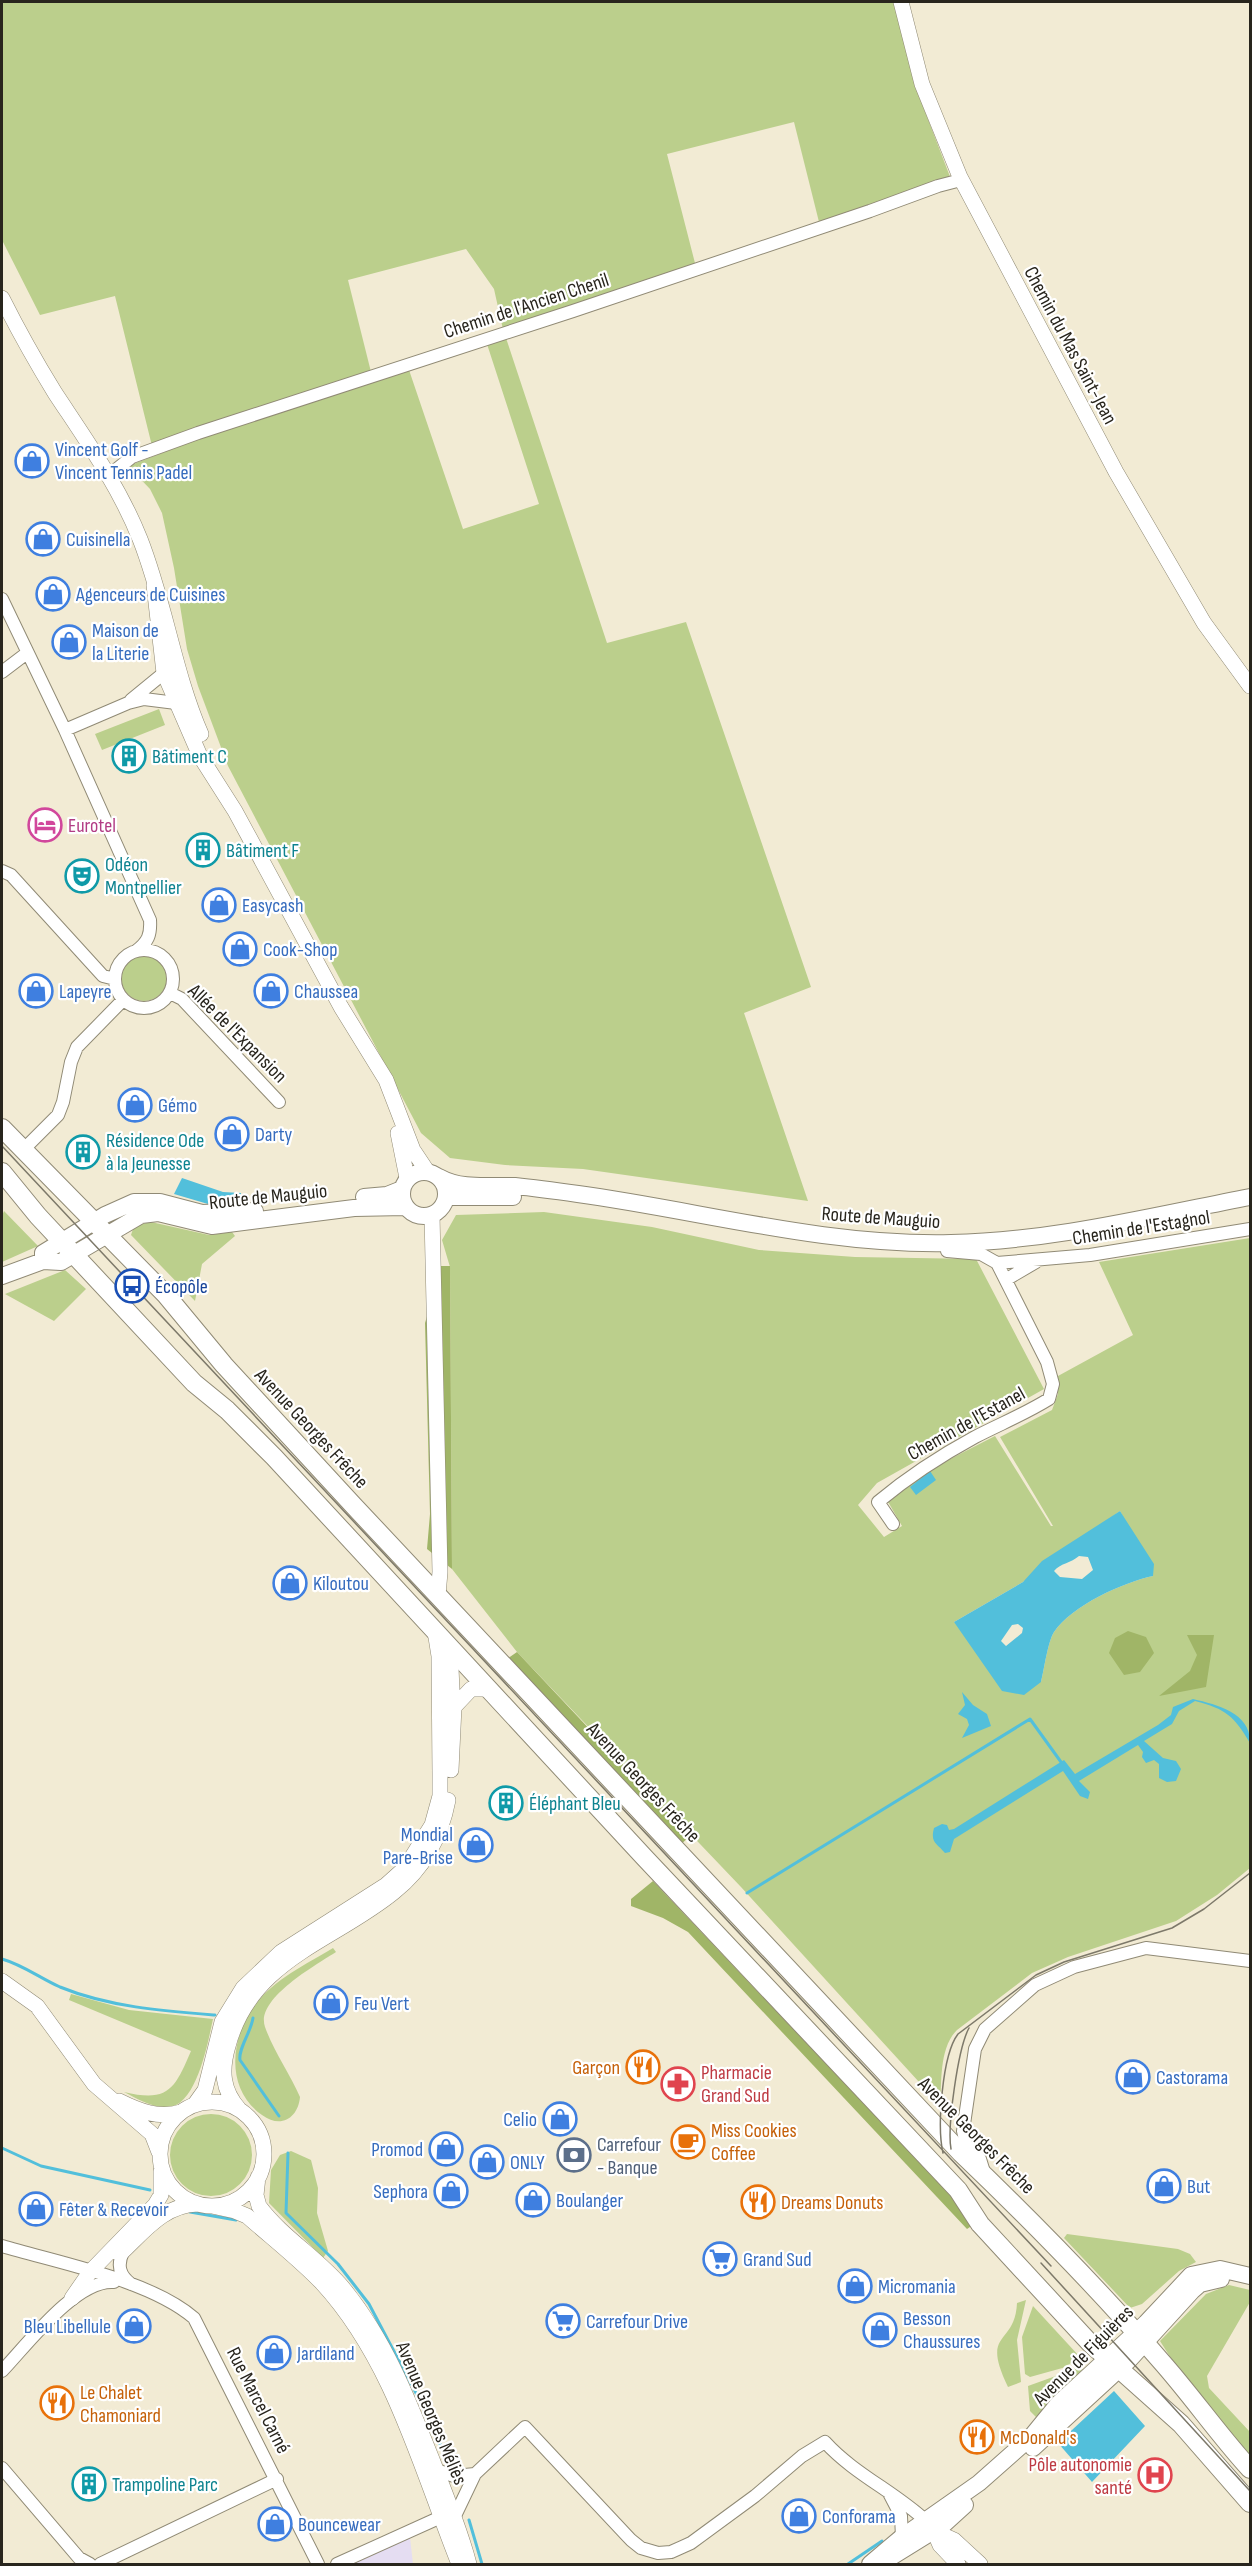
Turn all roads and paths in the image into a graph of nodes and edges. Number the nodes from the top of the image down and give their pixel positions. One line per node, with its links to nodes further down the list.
1 (902, 2): 2 (street, Chemin du Mas Saint-Jean)
2 (961, 180): 4 (street, Chemin de l'Ancien Chenil); 11 (street, Chemin du Mas Saint-Jean)
3 (2, 298): 4 (street)
4 (108, 476): 5 (street)
5 (154, 585): 8 (street); 10 (street)
6 (2, 599): 7 (street)
7 (27, 653): 9 (street); 14 (street)
8 (179, 669): 12 (street); 15 (street)
9 (2, 672)
10 (164, 673): 12 (street); 13 (street)
11 (1251, 686)
12 (175, 696): 13 (street); 15 (street); 16 (street)
13 (128, 703): 14 (street)
14 (65, 730): 18 (street)
15 (207, 747): 16 (street)
16 (235, 811): 22 (street)
17 (2, 871): 19 (street)
18 (136, 951): 19 (street); 20 (street)
19 (114, 979): 21 (street)
20 (170, 993): 21 (street); 23 (street, Allée de l'Expansion)
21 (123, 1000): 25 (street)
22 (369, 1054): 27 (street); 28 (street)
23 (279, 1102)
24 (2, 1128): 25 (main road, Avenue Georges Frêche)
25 (23, 1150): 36 (main road, Avenue Georges Frêche)
26 (2, 1172): 39 (main road)
27 (433, 1174): 28 (main road); 29 (main road); 31 (main road, Route de Mauguio)
28 (404, 1183): 33 (main road); 36 (main road, Route de Mauguio)
29 (446, 1197): 31 (main road, Route de Mauguio); 34 (main road)
30 (1251, 1197): 35 (main road, Route de Mauguio)
31 (619, 1201): 38 (main road, Route de Mauguio)
32 (1251, 1205): 35 (main road, Route de Mauguio)
33 (405, 1207): 34 (main road); 36 (main road, Route de Mauguio)
34 (432, 1215): 45 (street)
35 (1143, 1220): 38 (main road, Route de Mauguio)
36 (100, 1229): 39 (main road, Route de Mauguio); 45 (main road, Avenue Georges Frêche)
37 (1251, 1229): 40 (street, Chemin de l'Estagnol)
38 (838, 1238): 41 (street, Chemin de l'Estagnol)
39 (68, 1248): 42 (main road, Route de Mauguio); 48 (main road)
40 (1036, 1262): 41 (street, Chemin de l'Estagnol); 43 (street, Chemin de l'Estagnol)
41 (997, 1263): 43 (street)
42 (2, 1276)
43 (1007, 1279): 44 (street, Chemin de l'Estanel)
44 (893, 1524)
45 (438, 1595): 46 (main road, Avenue Georges Frêche)
46 (452, 1611): 47 (main road, Avenue Georges Frêche); 48 (main road)
47 (469, 1628): 49 (main road); 59 (main road, Avenue Georges Frêche)
48 (435, 1631): 49 (main road); 55 (street)
49 (450, 1647): 50 (main road); 51 (street)
50 (489, 1689): 51 (street); 71 (main road)
51 (453, 1717): 56 (street)
52 (1251, 1961): 59 (street)
53 (2, 1981): 54 (street)
54 (94, 2084): 57 (street); 58 (street)
55 (195, 2104): 56 (street); 57 (street)
56 (239, 2109): 60 (street)
57 (181, 2112): 58 (street)
58 (160, 2160): 61 (street); 65 (street)
59 (985, 2176): 70 (main road, Avenue Georges Frêche)
60 (258, 2177): 61 (street); 75 (street, Avenue Georges Méliès)
61 (205, 2205): 63 (street); 80 (street, Avenue Georges Méliès)
62 (2, 2246): 64 (street)
63 (123, 2252): 65 (street); 67 (street)
64 (62, 2265): 65 (street); 69 (street)
65 (96, 2269): 67 (street); 69 (street)
66 (1251, 2276): 70 (main road, Avenue de Figuières)
67 (132, 2285): 69 (street); 77 (street, Rue Marcel Carné)
68 (1251, 2285): 70 (main road, Avenue de Figuières)
69 (72, 2298): 72 (street)
70 (1140, 2338): 71 (main road, Avenue de Figuières); 74 (main road, Avenue Georges Frêche)
71 (1112, 2364): 79 (main road); 81 (main road, Avenue de Figuières)
72 (2, 2371)
73 (2, 2468): 83 (street)
74 (1251, 2469)
75 (436, 2470): 76 (street); 80 (street, Avenue Georges Méliès)
76 (475, 2474): 78 (street); 80 (street)
77 (277, 2479): 84 (street); 85 (street, Rue Marcel Carné)
78 (888, 2492): 81 (street); 82 (street)
79 (1251, 2503)
80 (447, 2524): 86 (street); 87 (street, Avenue Georges Méliès); 88 (street, Avenue Georges Méliès); 89 (street, Avenue Georges Méliès)
81 (930, 2526): 82 (main road, Avenue de Figuières); 91 (main road, Avenue de Figuières); 92 (street); 93 (street)
82 (902, 2537): 90 (main road, Avenue de Figuières)
83 (90, 2565)
84 (100, 2565)
85 (318, 2565)
86 (337, 2565)
87 (451, 2565)
88 (459, 2565)
89 (469, 2565)
90 (870, 2565)
91 (880, 2565)
92 (958, 2565)
93 (980, 2565)

